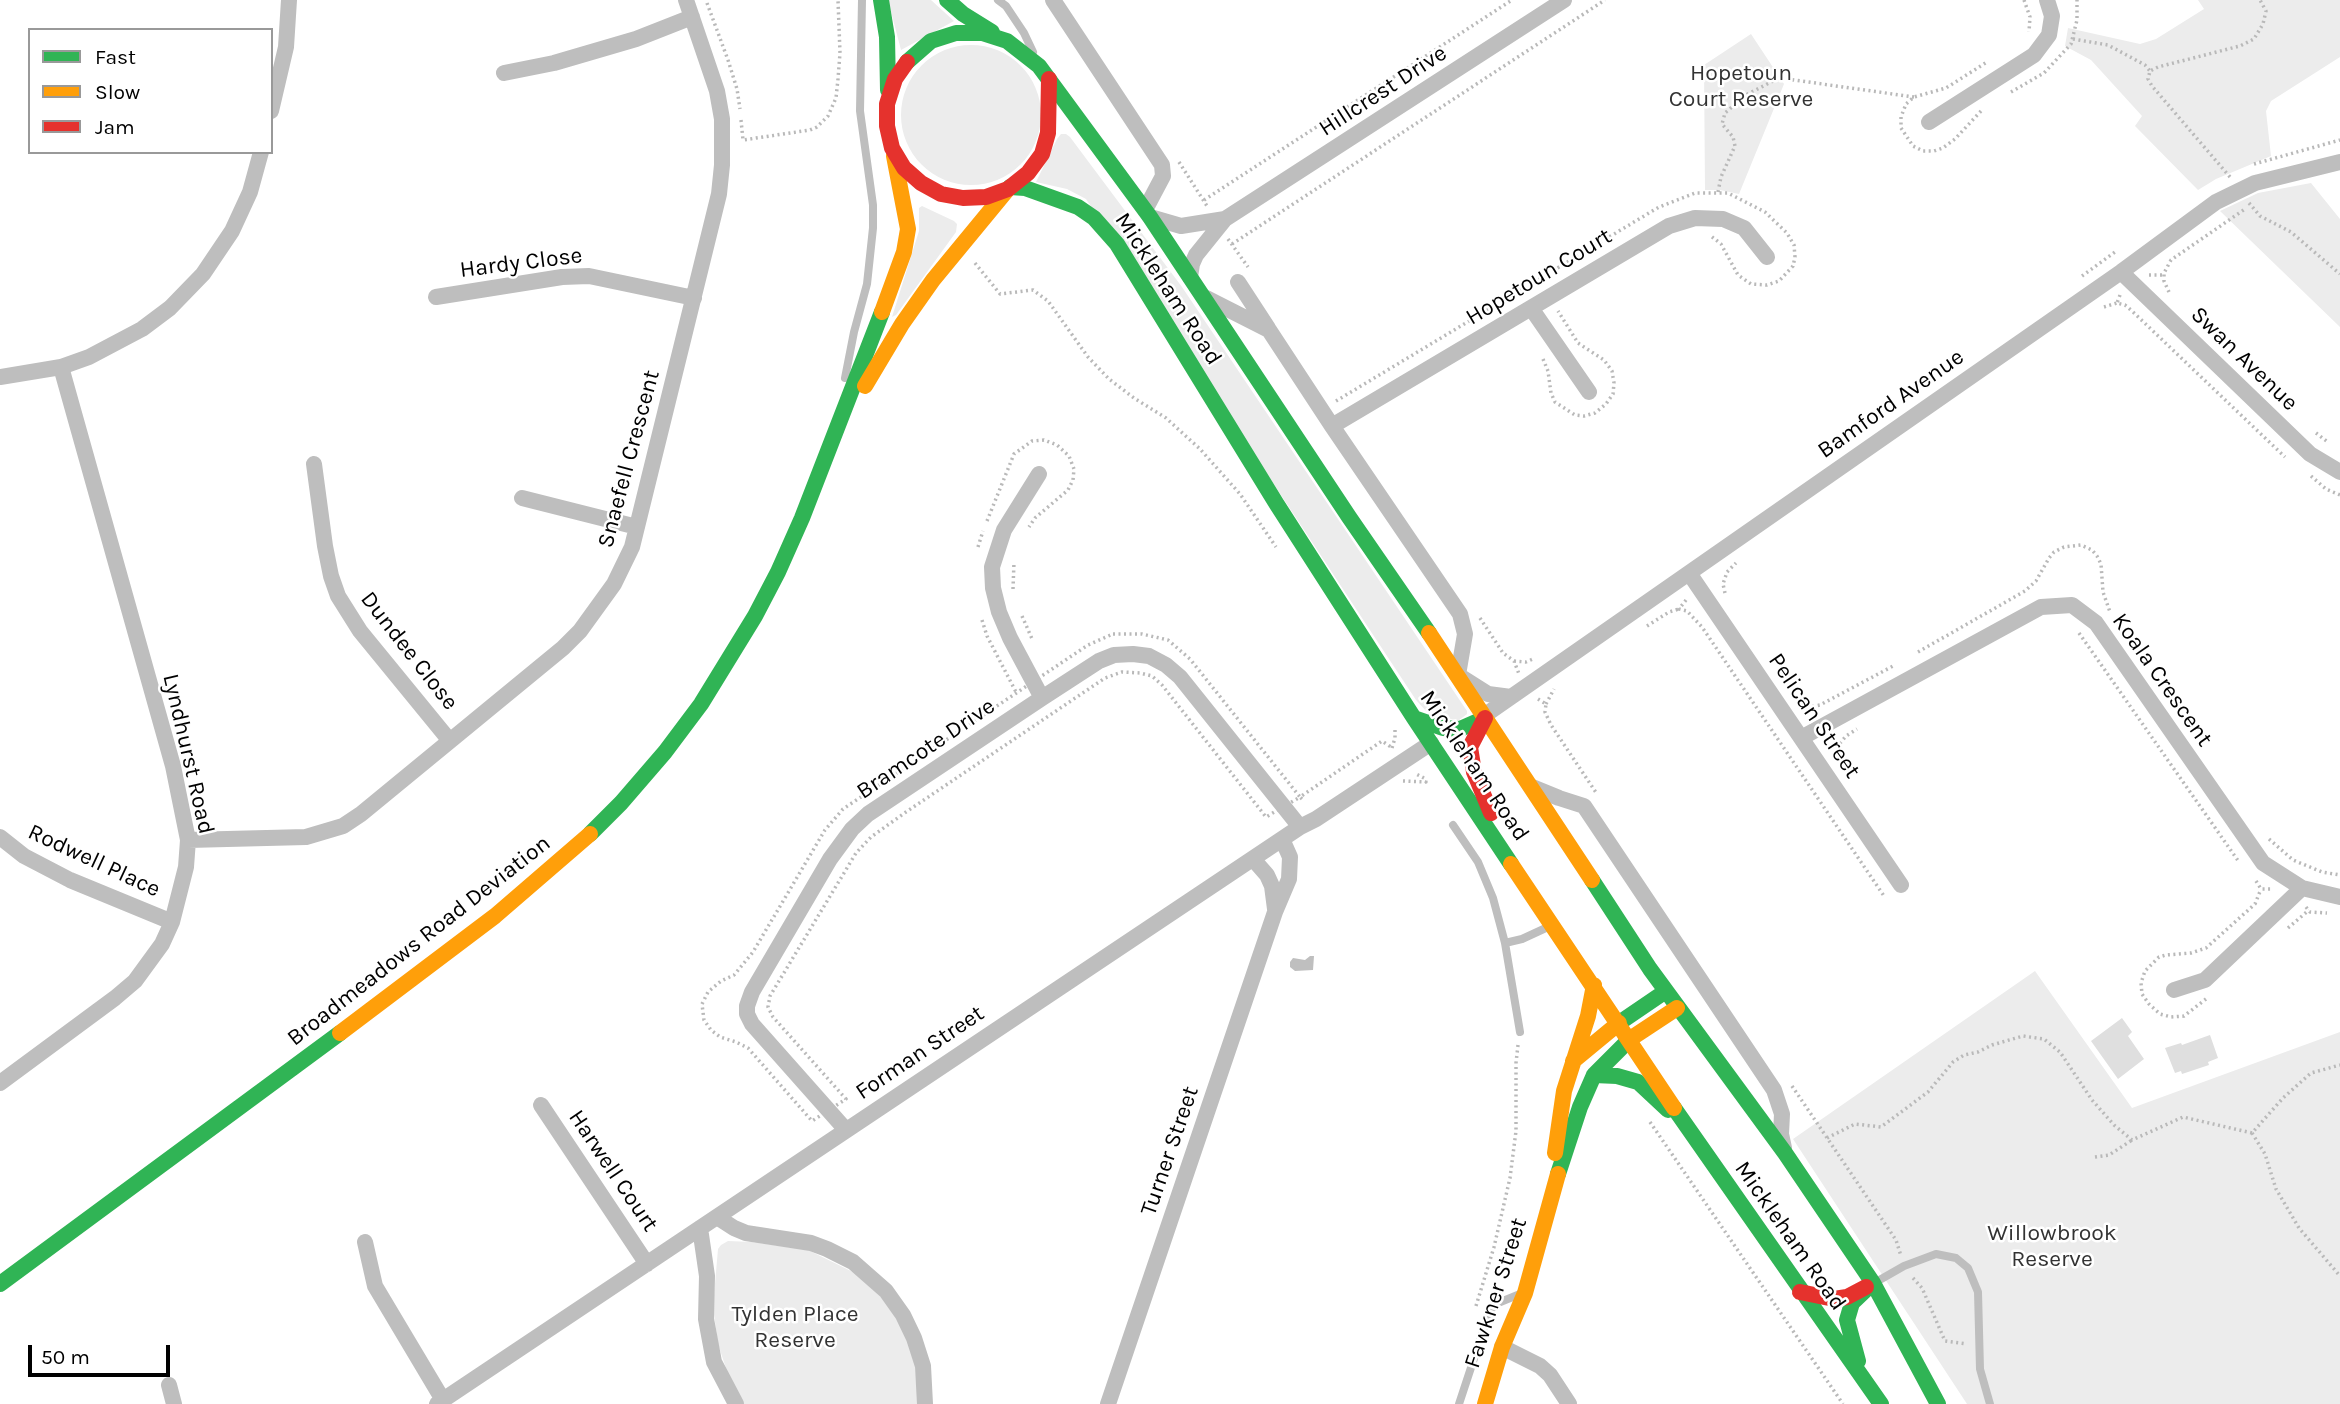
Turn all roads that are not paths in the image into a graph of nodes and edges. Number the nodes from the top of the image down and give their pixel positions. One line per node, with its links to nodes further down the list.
1 (289, 0): 14 (street)
2 (686, 0): 10 (street, Snaefell Crescent)
3 (862, 0): 36 (lane)
4 (881, 0): 15 (main road)
5 (947, 0): 11 (main road)
6 (998, 0): 13 (lane)
7 (1053, 0): 21 (street)
8 (1564, 0): 22 (street, Hillcrest Drive)
9 (2047, 0): 16 (street)
10 (692, 16): 12 (street); 29 (street, Snaefell Crescent)
11 (1007, 41): 13 (main road); 15 (main road)
12 (504, 72)
13 (1044, 73): 20 (main road); 21 (main road, Mickleham Road)
14 (273, 102)
15 (887, 104): 17 (main road)
16 (1929, 122)
17 (892, 148): 20 (main road); 36 (main road, Broadmeadows Road Deviation)
18 (256, 154): 32 (street)
19 (2340, 162): 24 (street, Bamford Avenue)
20 (1009, 188): 36 (main road, Broadmeadows Road Deviation); 46 (main road, Mickleham Road)
21 (1147, 213): 22 (street, Hillcrest Drive); 25 (main road, Mickleham Road)
22 (1225, 219): 25 (street, Hillcrest Drive)
23 (1767, 257): 30 (street, Hopetoun Court)
24 (2121, 272): 38 (street, Swan Avenue); 42 (street, Bamford Avenue)
25 (1191, 277): 28 (main road, Mickleham Road)
26 (1238, 282): 31 (street)
27 (436, 297): 29 (street, Hardy Close)
28 (1204, 297): 31 (street, Mickleham Road); 43 (main road, Mickleham Road)
29 (694, 298): 41 (street, Snaefell Crescent)
30 (1531, 308): 34 (street); 35 (street, Hopetoun Court)
31 (1269, 330): 35 (street, Mickleham Road)
32 (61, 367): 33 (street); 56 (street, Lyndhurst Road)
33 (0, 377)
34 (1589, 393)
35 (1332, 426): 43 (street, Mickleham Road)
36 (833, 441): 86 (main road, Broadmeadows Road Deviation)
37 (314, 464): 49 (street, Dundee Close)
38 (2340, 472)
39 (1039, 474): 45 (street)
40 (522, 498): 41 (street)
41 (637, 527): 49 (street, Snaefell Crescent)
42 (1689, 573): 44 (street, Bamford Avenue); 48 (street, Pelican Street)
43 (1458, 675): 44 (street); 47 (main road, Mickleham Road)
44 (1511, 697): 47 (street, Bamford Avenue)
45 (1042, 698): 53 (street, Bramcote Drive); 78 (street, Bramcote Drive)
46 (1414, 718): 47 (main road); 50 (main road, Mickleham Road)
47 (1485, 718): 51 (main road, Mickleham Road); 58 (main road)
48 (1807, 735): 59 (street, Pelican Street); 60 (street, Koala Crescent)
49 (450, 741): 56 (street, Snaefell Crescent)
50 (1430, 743): 53 (street, Forman Street); 58 (main road, Mickleham Road)
51 (1530, 786): 68 (main road, Mickleham Road); 79 (street, Mickleham Road)
52 (1453, 825): 65 (lane)
53 (1300, 827): 55 (street, Forman Street)
54 (0, 837): 63 (street, Rodwell Place)
55 (1282, 839): 57 (street, Forman Street); 62 (street, Turner Street)
56 (188, 840): 63 (street, Lyndhurst Road)
57 (1253, 859): 62 (street); 78 (street, Forman Street)
58 (1515, 868): 64 (main road, Mickleham Road)
59 (1901, 885)
60 (2298, 892): 61 (street, Koala Crescent); 67 (street)
61 (2340, 897)
62 (1275, 912): 96 (street, Turner Street)
63 (172, 922): 75 (street, Lyndhurst Road)
64 (1552, 925): 65 (lane); 66 (main road, Mickleham Road)
65 (1505, 943): 71 (lane)
66 (1594, 985): 70 (main road, Mickleham Road); 73 (main road, Fawkner Street)
67 (2174, 990)
68 (1666, 991): 69 (main road, Mickleham Road); 70 (main road)
69 (1677, 1007): 72 (main road, Fawkner Street); 79 (main road, Mickleham Road)
70 (1619, 1023): 72 (main road, Mickleham Road); 73 (main road)
71 (1520, 1032)
72 (1630, 1039): 74 (main road, Fawkner Street); 77 (main road, Mickleham Road)
73 (1572, 1063): 80 (main road, Fawkner Street)
74 (1594, 1075): 77 (main road); 80 (main road, Fawkner Street)
75 (0, 1083)
76 (541, 1105): 84 (street, Harwell Court)
77 (1688, 1129): 87 (main road, Mickleham Road)
78 (846, 1130): 81 (street, Forman Street)
79 (1785, 1153): 85 (main road, Mickleham Road)
80 (1551, 1196): 88 (main road, Fawkner Street)
81 (717, 1217): 82 (street, Forman Street); 95 (street)
82 (699, 1228): 84 (street, Forman Street); 94 (street)
83 (365, 1242): 92 (street)
84 (648, 1264): 92 (street, Forman Street)
85 (1873, 1283): 87 (main road); 90 (main road); 101 (main road, Mickleham Road); 102 (lane)
86 (0, 1284)
87 (1800, 1292): 90 (main road, Mickleham Road)
88 (1524, 1293): 89 (main road, Fawkner Street); 97 (lane)
89 (1502, 1347): 98 (main road, Fawkner Street); 99 (street)
90 (1864, 1381): 100 (main road, Mickleham Road)
91 (169, 1385): 93 (street)
92 (440, 1402)
93 (174, 1404)
94 (736, 1404)
95 (925, 1404)
96 (1108, 1404)
97 (1459, 1404)
98 (1485, 1404)
99 (1569, 1404)
100 (1881, 1404)
101 (1938, 1404)
102 (1990, 1404)

